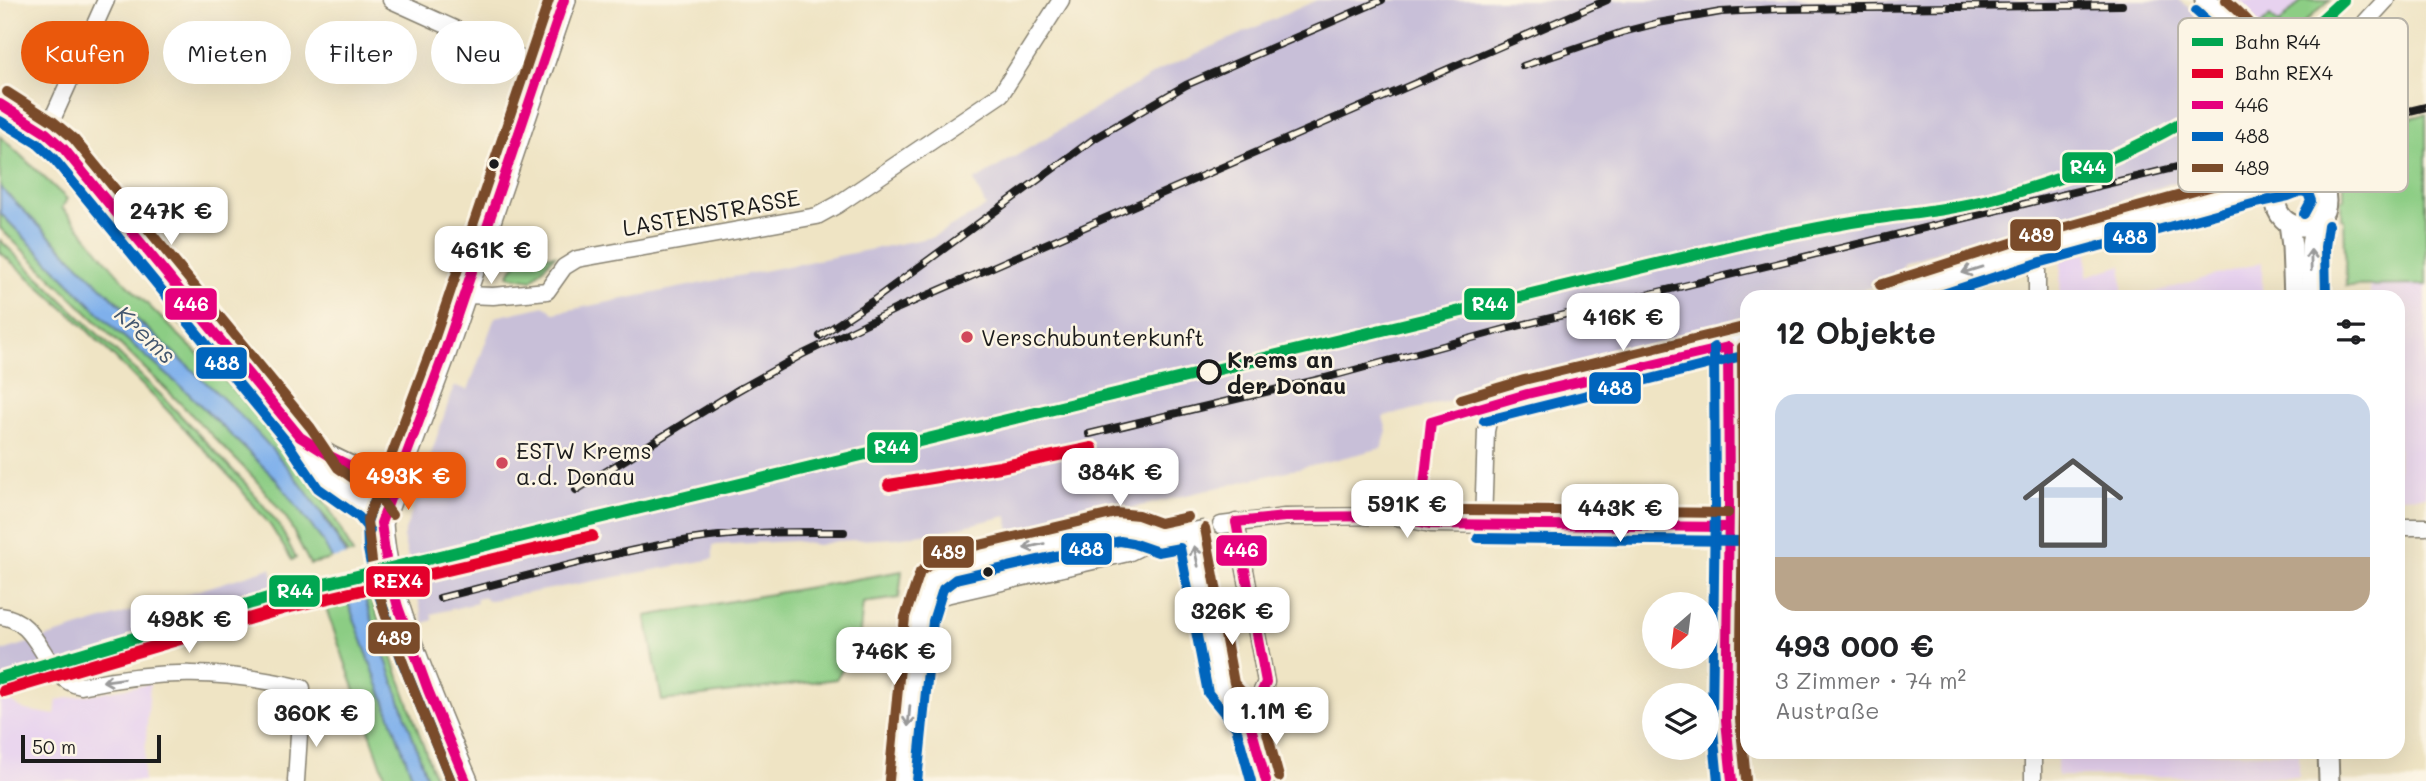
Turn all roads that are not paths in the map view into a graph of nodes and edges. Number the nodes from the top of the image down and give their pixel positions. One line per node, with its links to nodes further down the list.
1 (106, 0): 11 (street)
2 (390, 0): 9 (street)
3 (564, 0): 9 (main road)
4 (1061, 0): 22 (street, LASTENSTRASSE)
5 (2205, 0): 7 (street)
6 (2386, 0): 8 (street)
7 (2225, 18)
8 (2369, 18)
9 (541, 68): 22 (main road)
10 (0, 104): 11 (street)
11 (46, 133): 25 (street)
12 (2242, 192): 17 (street)
13 (2279, 192): 15 (street)
14 (2324, 192): 16 (street)
15 (2289, 223): 16 (street); 20 (street)
16 (2314, 223): 21 (street, one-way to 16)
17 (2037, 248): 18 (street, one-way to 18); 19 (street)
18 (1908, 290)
19 (2037, 290)
20 (2294, 290)
21 (2312, 290)
22 (465, 295): 26 (main road)
23 (1740, 343): 24 (street)
24 (1728, 347): 28 (street); 29 (street)
25 (300, 437): 26 (street); 27 (street)
26 (394, 487): 27 (main road)
27 (381, 523): 40 (main road)
28 (1483, 524): 29 (street); 36 (street)
29 (1728, 527): 30 (street); 43 (street)
30 (1740, 527)
31 (2405, 527): 32 (street)
32 (2426, 527)
33 (1159, 538): 34 (street); 34 (street, one-way to 34); 36 (street, one-way to 33)
34 (924, 600): 41 (street, one-way to 41)
35 (0, 616): 39 (street, one-way to 35)
36 (1249, 720): 42 (street)
37 (2034, 759): 44 (street)
38 (2328, 759): 45 (street)
39 (296, 781)
40 (466, 781)
41 (903, 781)
42 (1266, 781)
43 (1732, 781)
44 (2033, 781)
45 (2329, 781)

